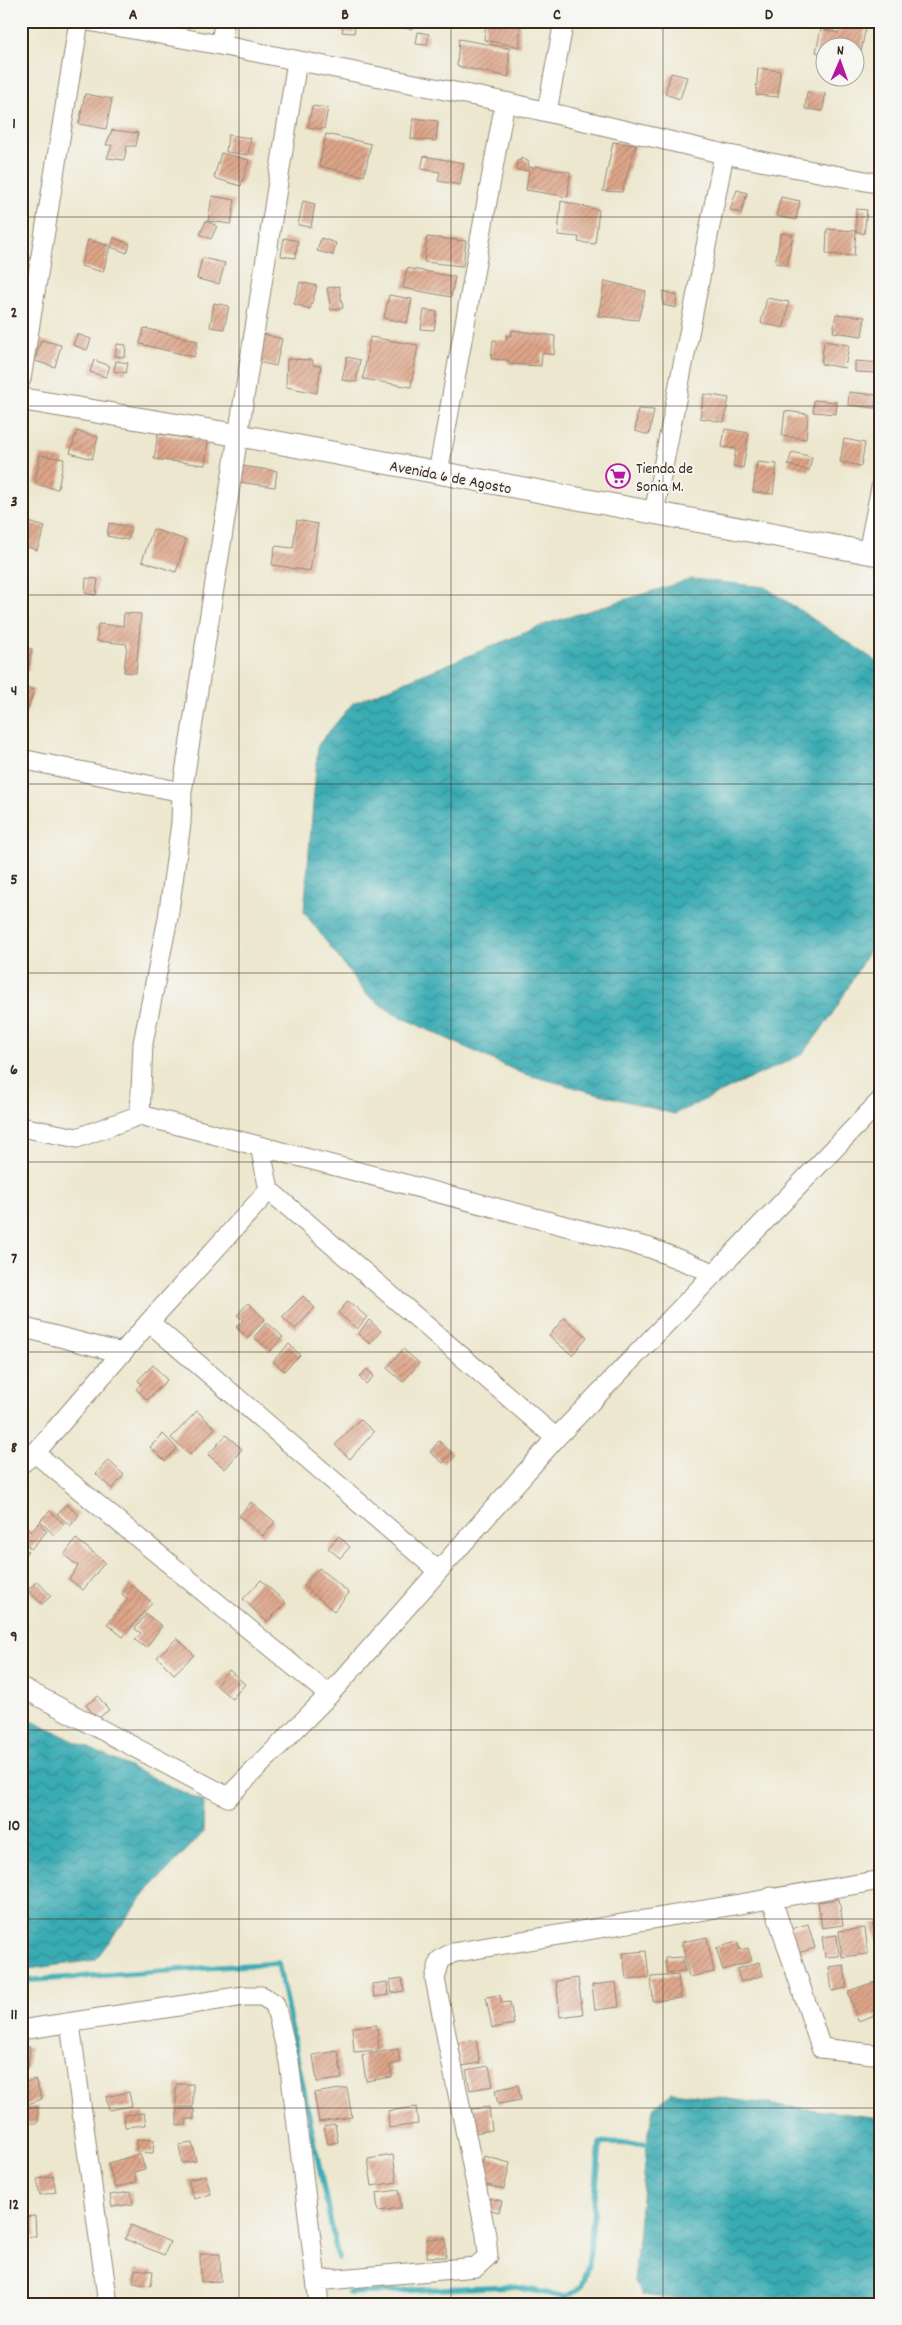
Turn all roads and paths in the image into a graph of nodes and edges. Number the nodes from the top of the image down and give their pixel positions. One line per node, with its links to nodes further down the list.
1 (79, 21): 11 (street)
2 (88, 21): 5 (street)
3 (225, 21): 5 (street)
4 (564, 21): 8 (street)
5 (220, 45): 6 (street)
6 (297, 61): 7 (street); 13 (street)
7 (505, 102): 8 (street); 14 (street)
8 (547, 111): 9 (street)
9 (724, 154): 10 (street); 16 (street)
10 (881, 184)
11 (21, 379)
12 (21, 399): 13 (street, Avenida 6 de Agosto)
13 (237, 435): 14 (street, Avenida 6 de Agosto); 19 (street)
14 (438, 473): 16 (street, Avenida 6 de Agosto)
15 (881, 487): 17 (street)
16 (654, 513): 17 (street, Avenida 6 de Agosto)
17 (875, 554)
18 (21, 759): 19 (street)
19 (182, 792): 21 (street)
20 (881, 1100): 25 (street)
21 (140, 1115): 22 (street); 23 (street)
22 (21, 1127)
23 (260, 1146): 24 (street); 25 (street)
24 (269, 1190): 26 (street); 29 (street)
25 (714, 1273): 29 (street)
26 (149, 1322): 28 (street); 31 (street)
27 (21, 1327): 28 (street)
28 (122, 1353): 30 (street)
29 (556, 1438): 31 (street)
30 (28, 1458): 33 (street)
31 (437, 1570): 33 (street)
32 (21, 1687): 33 (street)
33 (329, 1695)
34 (881, 1880): 35 (street)
35 (771, 1897): 38 (street); 39 (street)
36 (70, 2024): 37 (street); 39 (street); 40 (street)
37 (21, 2030)
38 (881, 2055)
39 (316, 2282): 41 (street)
40 (108, 2304)
41 (319, 2304)

